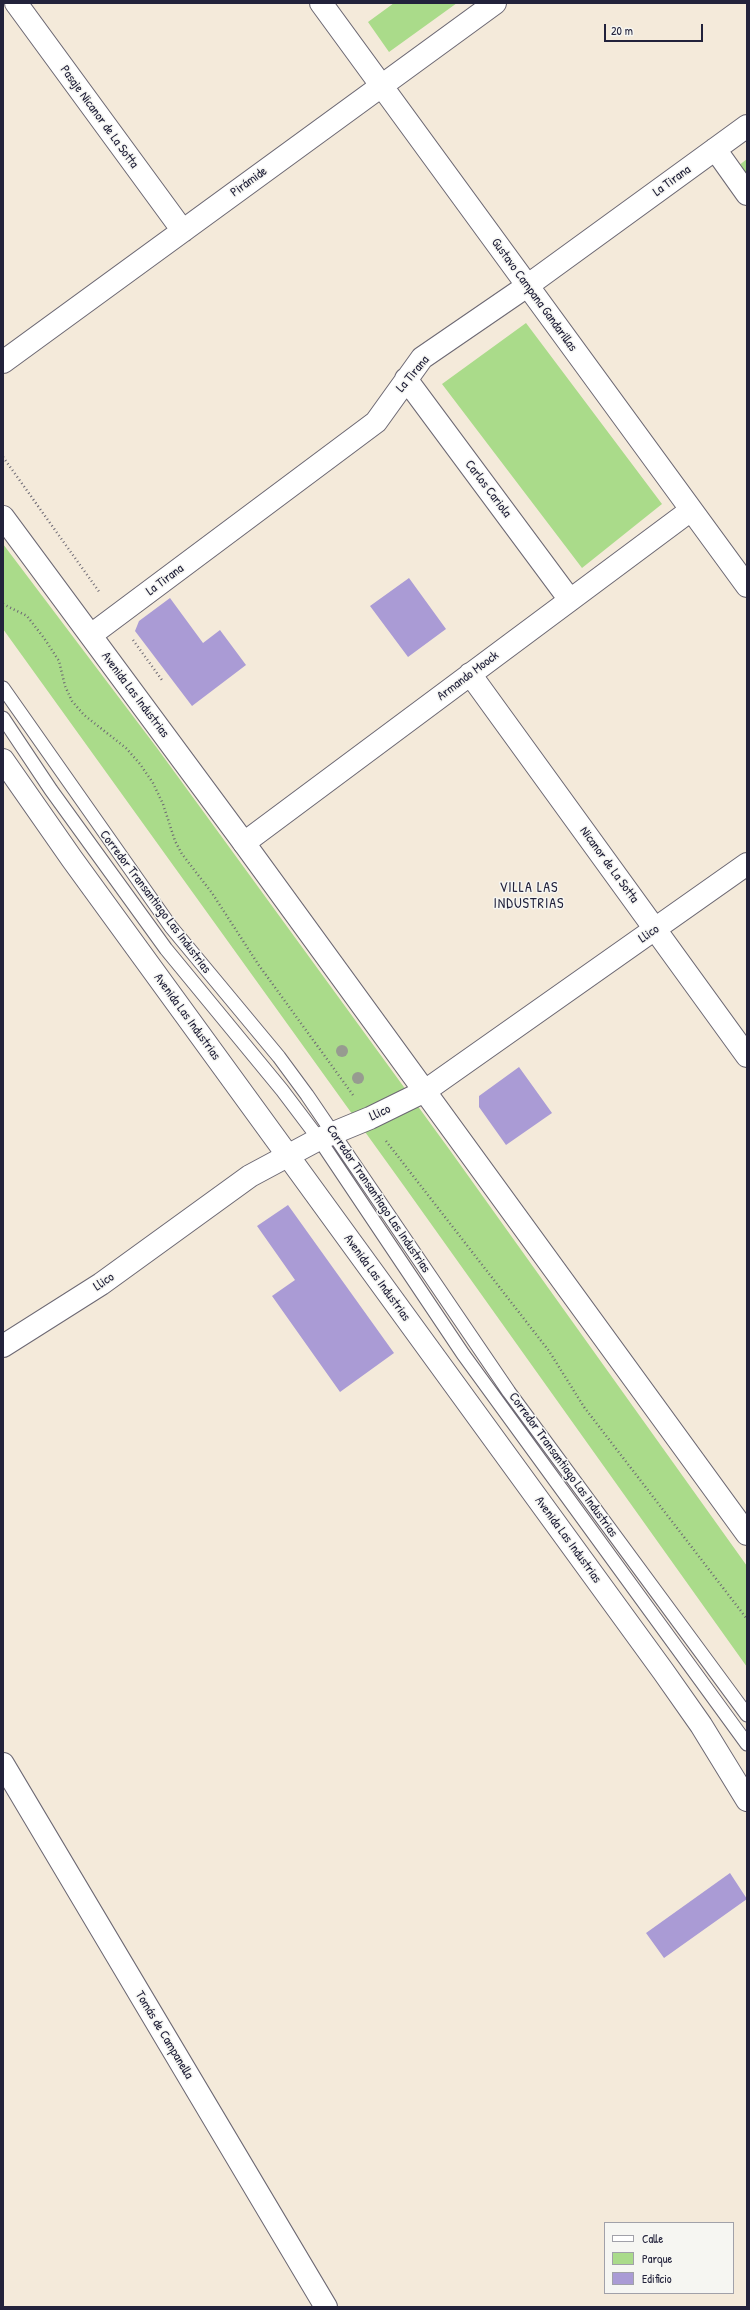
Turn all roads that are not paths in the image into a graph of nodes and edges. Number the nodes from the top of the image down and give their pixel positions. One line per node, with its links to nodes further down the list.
1 (16, 3): 8 (street, Pasaje Nicanor de La Sotta)
2 (321, 3): 4 (street, Gustavo Campana Gandarillas)
3 (495, 3): 4 (street, Pirámide)
4 (381, 86): 8 (street, Pirámide); 9 (street, Gustavo Campana Gandarillas)
5 (747, 126): 6 (street, La Tirana)
6 (715, 150): 7 (street); 9 (street, La Tirana)
7 (747, 194)
8 (183, 231): 10 (street, Pirámide)
9 (527, 286): 11 (street, La Tirana); 12 (street, Gustavo Campana Gandarillas)
10 (3, 362)
11 (406, 379): 15 (street, Carlos Cariola); 16 (street, La Tirana)
12 (691, 510): 14 (street, Gustavo Campana Gandarillas); 15 (street, Armando Moock)
13 (3, 517): 16 (street, Avenida Las Industrias)
14 (747, 586)
15 (570, 600): 17 (street, Armando Moock)
16 (91, 635): 21 (street, Avenida Las Industrias)
17 (470, 674): 21 (street, Armando Moock); 23 (street, Nicanor de La Sotta)
18 (3, 688): 26 (lane, Corredor Transantiago Las Industrias)
19 (3, 718): 26 (lane, Corredor Transantiago Las Industrias)
20 (3, 760): 27 (street, Avenida Las Industrias)
21 (244, 843): 25 (street, Avenida Las Industrias)
22 (747, 864): 23 (street, Llico)
23 (656, 930): 24 (street, Nicanor de La Sotta); 25 (street, Llico)
24 (747, 1056)
25 (425, 1091): 26 (street, Llico); 29 (street, Avenida Las Industrias)
26 (326, 1136): 27 (street, Llico); 30 (lane, Corredor Transantiago Las Industrias); 31 (lane, Corredor Transantiago Las Industrias)
27 (288, 1155): 28 (street, Llico); 33 (street, Avenida Las Industrias)
28 (3, 1346)
29 (747, 1534)
30 (747, 1715)
31 (747, 1744)
32 (3, 1764): 34 (street, Tomás de Campanella)
33 (747, 1800)
34 (326, 2307)

